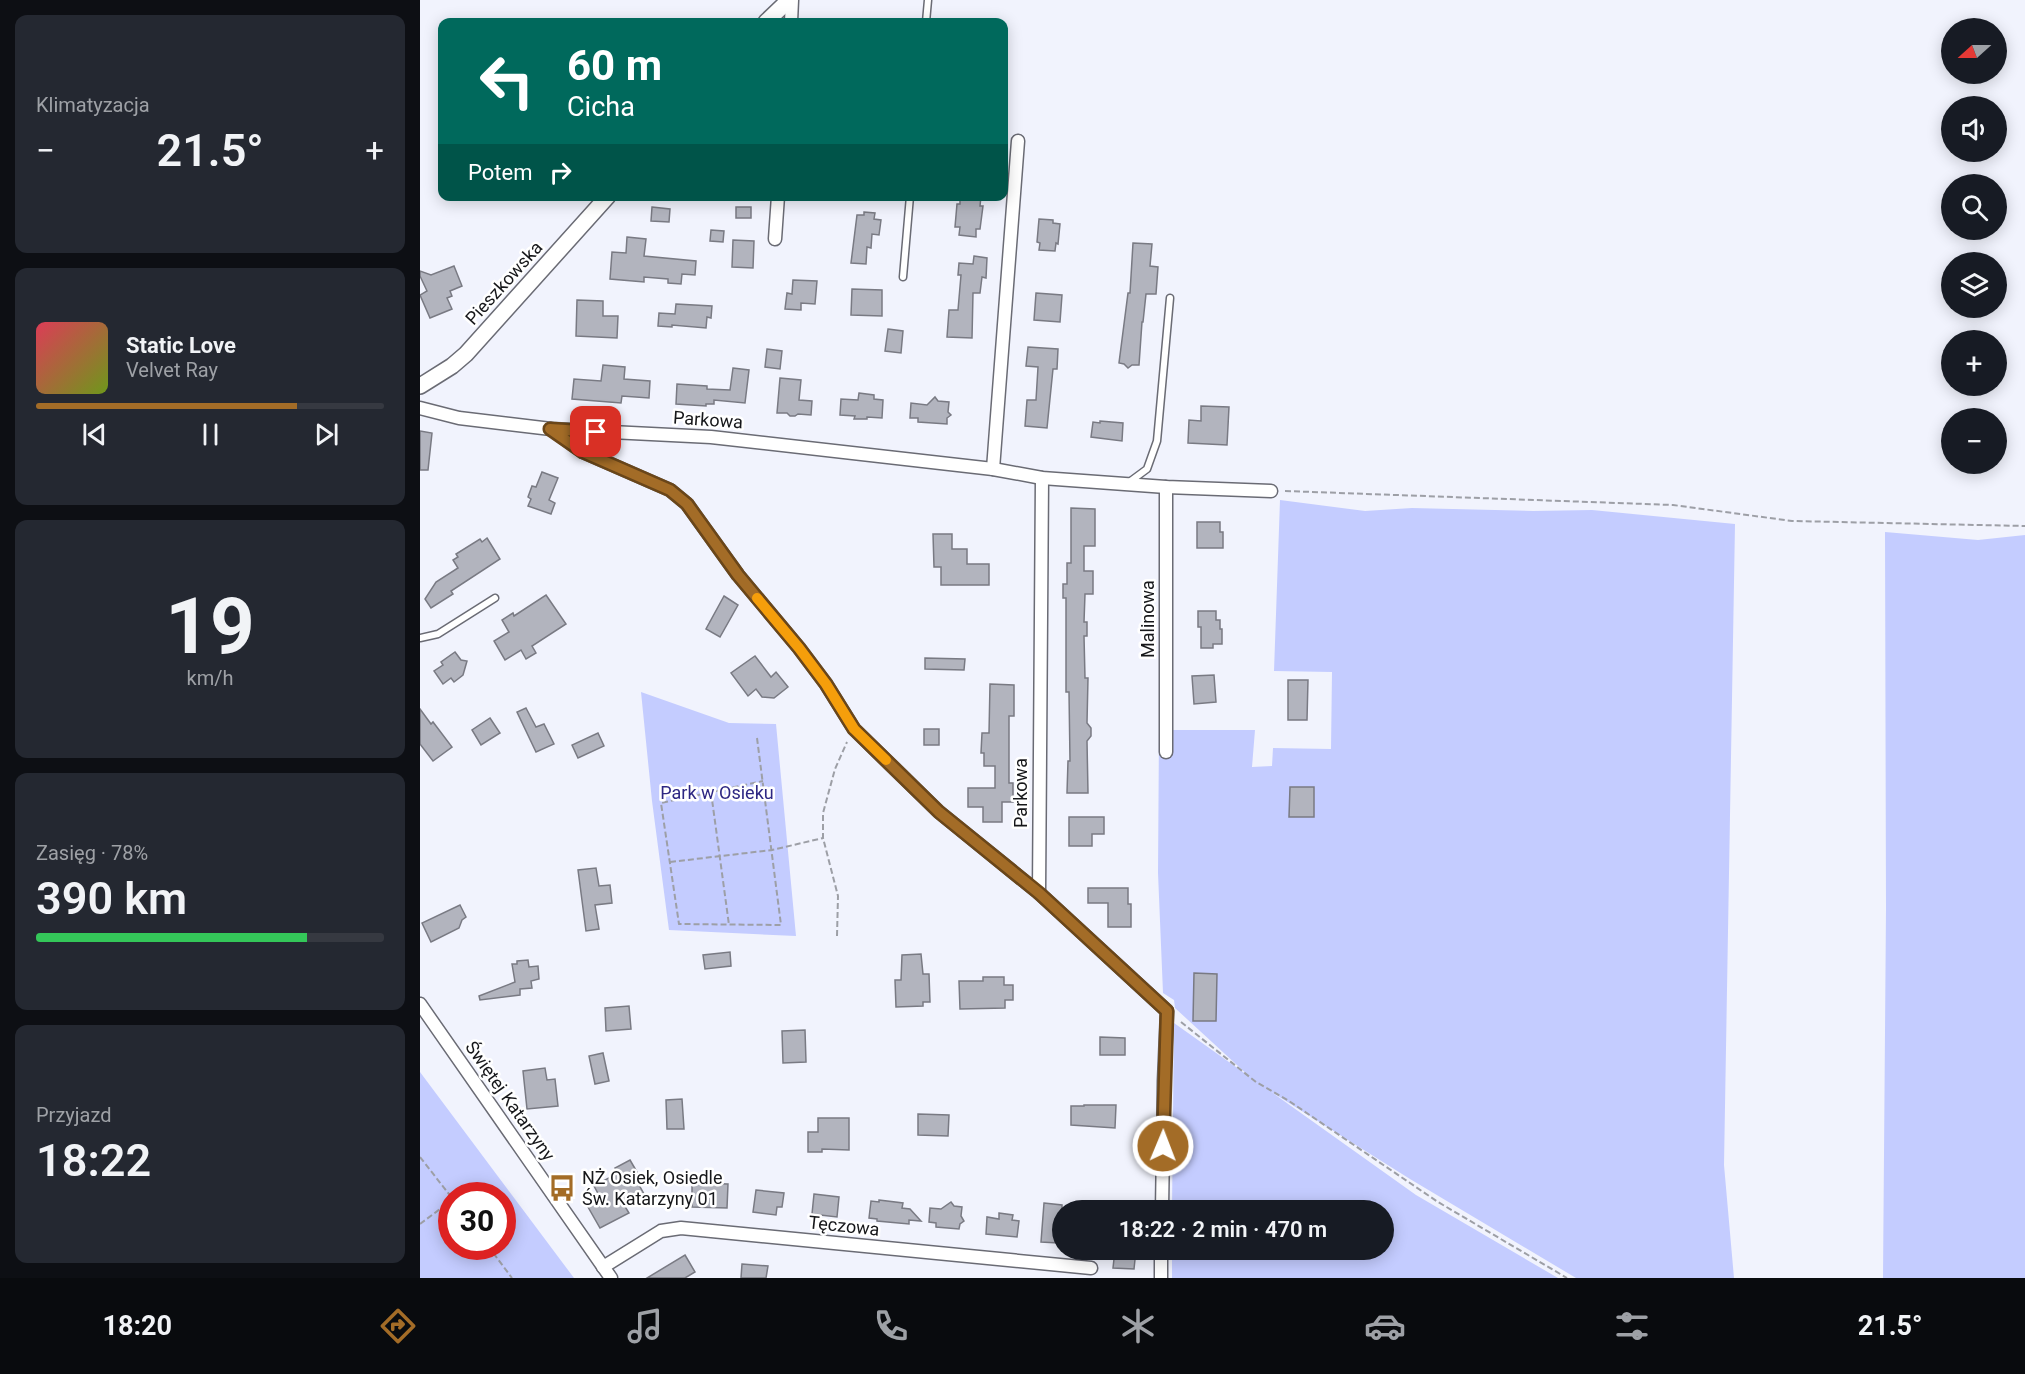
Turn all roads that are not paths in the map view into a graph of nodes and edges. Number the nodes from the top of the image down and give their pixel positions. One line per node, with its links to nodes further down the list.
1 (791, 0): 3 (street); 4 (street)
2 (928, 0): 5 (lane)
3 (771, 18)
4 (791, 18)
5 (926, 18)
6 (1018, 141): 16 (street)
7 (604, 201): 13 (street, Pieszkowska)
8 (778, 201): 10 (street)
9 (910, 201): 11 (lane)
10 (775, 239)
11 (903, 277)
12 (1170, 298): 18 (lane)
13 (420, 386)
14 (420, 408): 15 (street, Parkowa)
15 (550, 429): 16 (street, Parkowa); 24 (street)
16 (993, 469): 17 (street, Parkowa)
17 (1042, 478): 18 (street, Parkowa); 24 (street, Parkowa)
18 (1128, 484): 19 (street, Parkowa)
19 (1166, 487): 20 (street, Parkowa); 23 (street, Malinowa)
20 (1271, 490)
21 (495, 598): 22 (lane)
22 (420, 638)
23 (1166, 752)
24 (1039, 893): 26 (street)
25 (420, 1004): 28 (street, Świętej Katarzyny)
26 (1162, 1200)
27 (1161, 1260): 31 (street)
28 (603, 1267): 29 (street, Tęczowa); 30 (street, Świętej Katarzyny)
29 (1091, 1268)
30 (611, 1278)
31 (1161, 1278)

